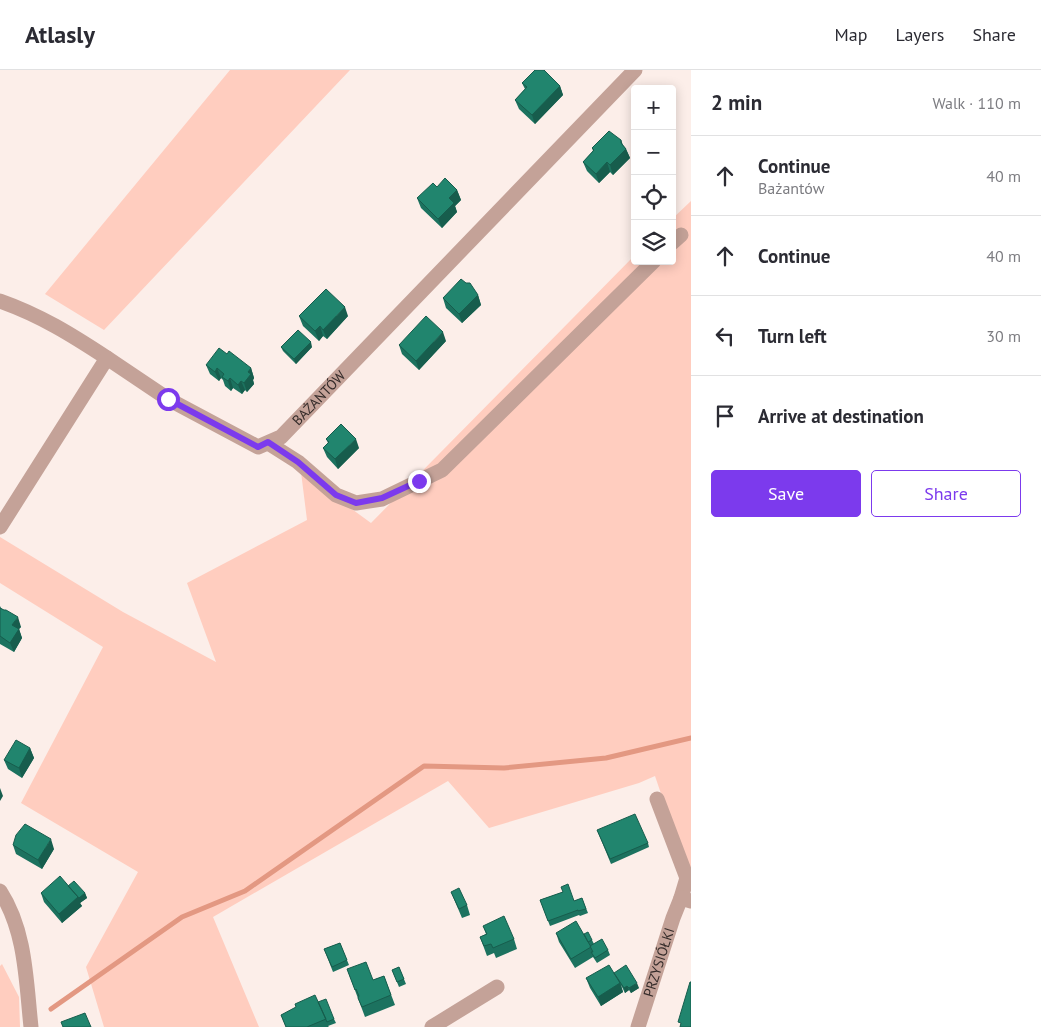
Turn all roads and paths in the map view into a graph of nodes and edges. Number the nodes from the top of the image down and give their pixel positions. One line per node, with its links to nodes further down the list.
1 (635, 70): 5 (street, BAŻANTÓW)
2 (650, 265): 5 (street)
3 (0, 301): 4 (street)
4 (107, 358): 5 (street); 6 (street)
5 (268, 442)
6 (0, 527)
7 (657, 799): 9 (street, PRZYSIÓŁKI)
8 (0, 891): 11 (street)
9 (686, 899): 13 (street, PRZYSIÓŁKI)
10 (497, 987): 12 (street)
11 (31, 1027)
12 (432, 1027)
13 (638, 1027)

